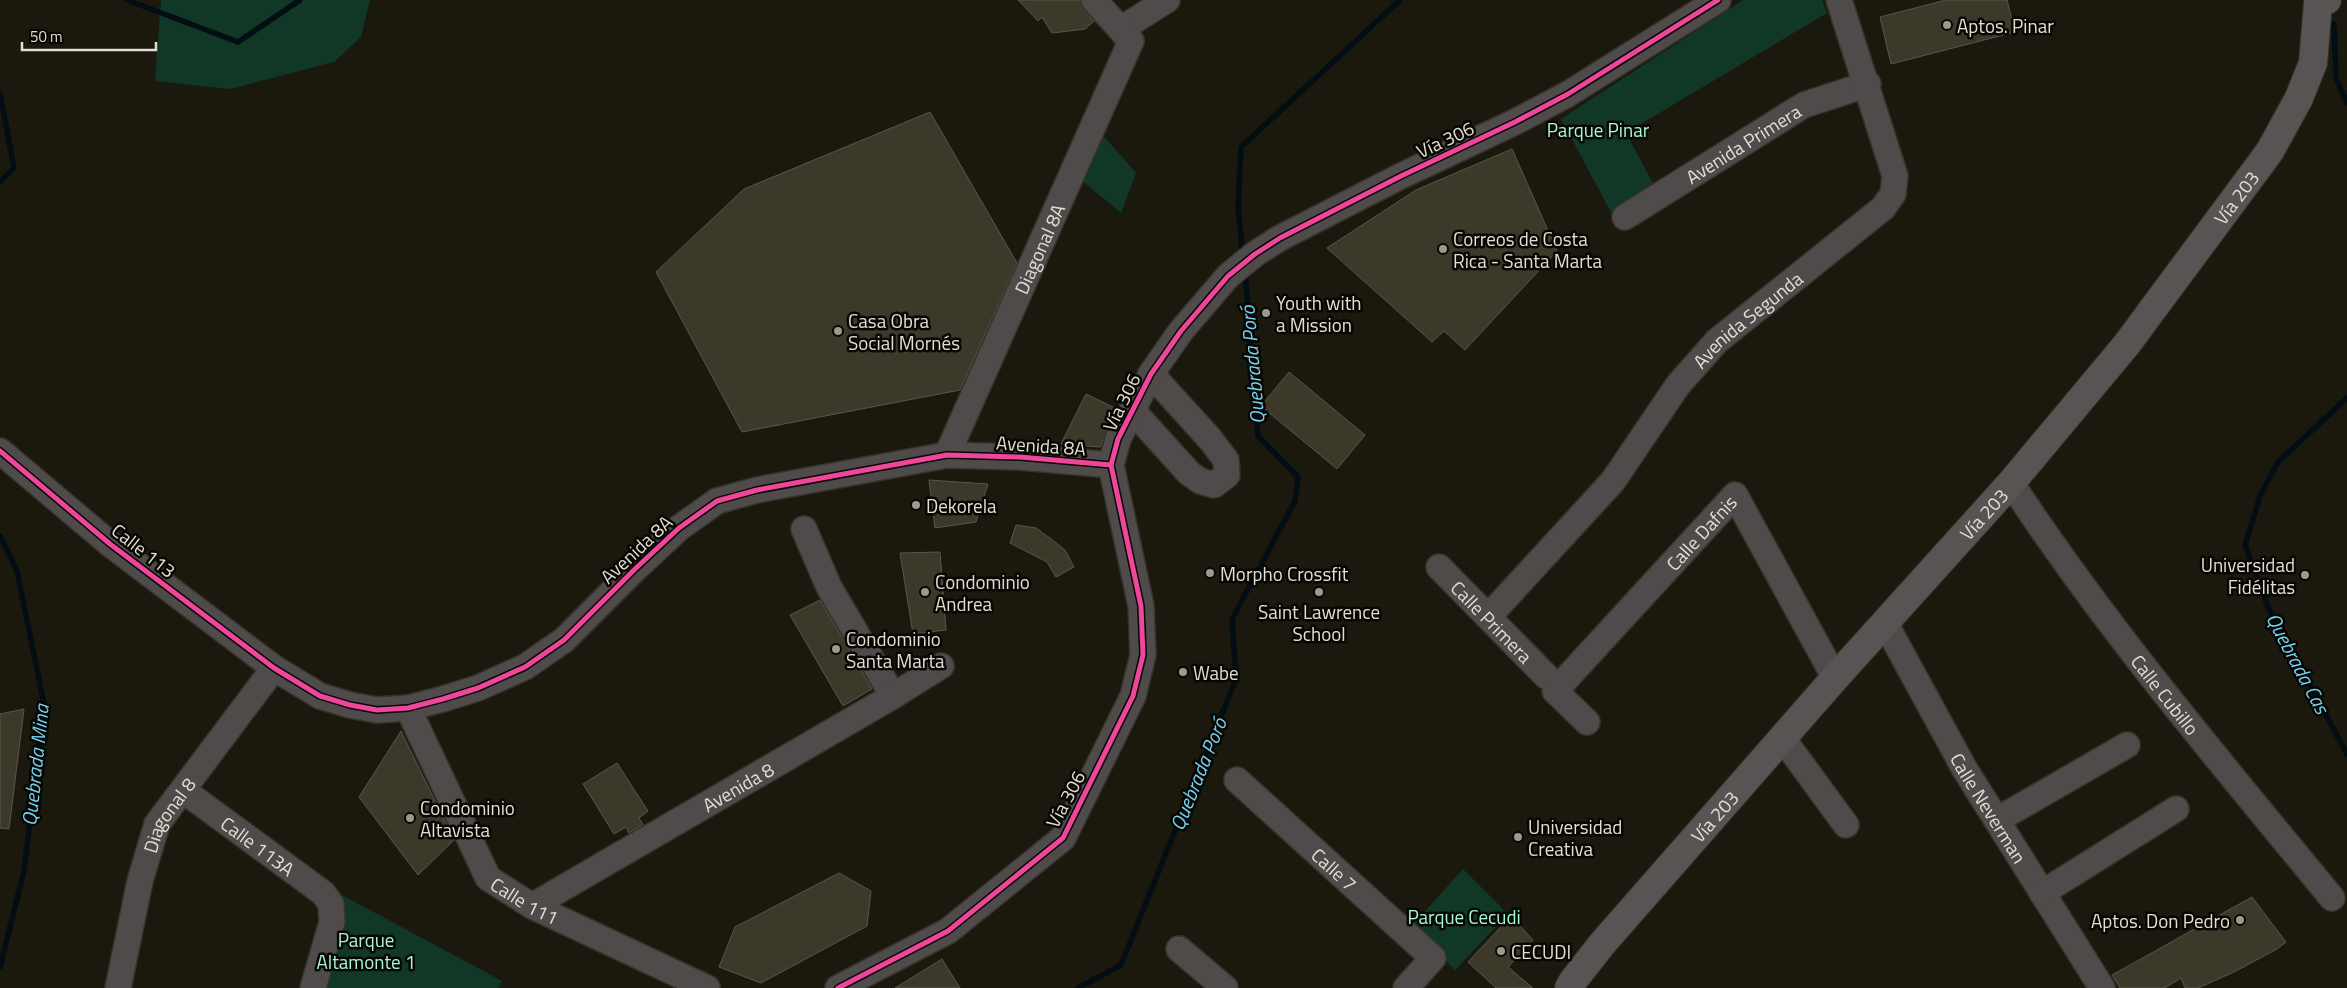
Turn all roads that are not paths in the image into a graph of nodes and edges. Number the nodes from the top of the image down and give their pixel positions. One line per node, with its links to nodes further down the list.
1 (1094, 0): 6 (street)
2 (1166, 0): 6 (street)
3 (1718, 0): 9 (street, Vía 306)
4 (1839, 0): 7 (street, Avenida Segunda)
5 (2318, 1): 14 (main road, Vía 203)
6 (1126, 35): 12 (street, Diagonal 8A)
7 (1868, 84): 8 (street, Avenida Primera); 17 (street, Avenida Segunda)
8 (1625, 217)
9 (1151, 374): 10 (street, Vía 306); 10 (street)
10 (1132, 410): 13 (street, Vía 306)
11 (0, 451): 20 (street, Calle 113)
12 (947, 455): 13 (street, Avenida 8A); 24 (street, Avenida 8A)
13 (1110, 464): 40 (street, Vía 306)
14 (2011, 483): 18 (main road, Vía 203); 34 (street, Calle Cubillo)
15 (804, 528): 23 (street)
16 (1439, 567): 17 (street, Calle Primera)
17 (1489, 616): 21 (street, Calle Primera)
18 (1885, 623): 22 (main road, Vía 203); 31 (street, Calle Neverman)
19 (941, 666): 23 (street, Avenida 8)
20 (274, 668): 24 (street, Avenida 8A); 29 (street, Diagonal 8)
21 (1546, 676)
22 (1835, 678): 25 (street, Calle Dafnis); 26 (main road, Vía 203)
23 (893, 696): 35 (street, Avenida 8)
24 (408, 708): 35 (street, Calle 111)
25 (1586, 722)
26 (1784, 739): 32 (street); 43 (main road, Vía 203)
27 (2127, 745): 31 (street)
28 (1238, 780): 42 (street, Calle 7)
29 (184, 790): 37 (street, Diagonal 8); 38 (street, Calle 113A)
30 (2176, 809): 33 (street)
31 (1997, 820): 33 (street, Calle Neverman)
32 (1846, 825)
33 (2042, 893): 44 (street, Calle Neverman)
34 (2332, 898)
35 (532, 906): 39 (street, Calle 111)
36 (1178, 949): 41 (street)
37 (118, 988)
38 (313, 988)
39 (706, 988)
40 (838, 988)
41 (1225, 988)
42 (1406, 988)
43 (1570, 988)
44 (2102, 988)

